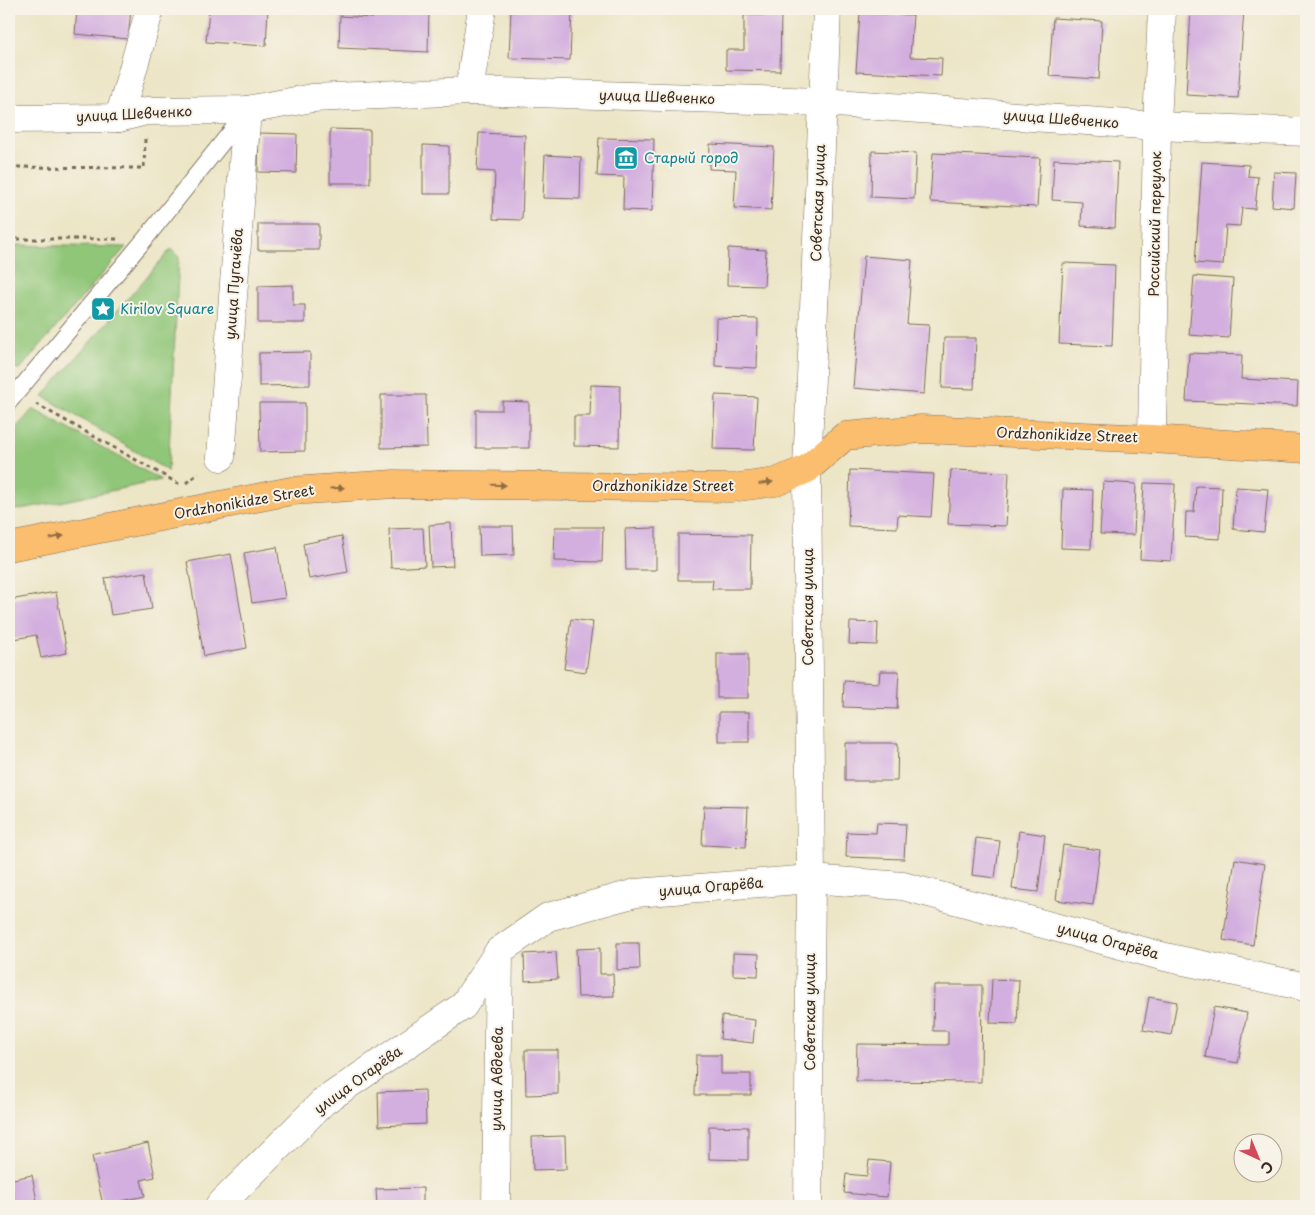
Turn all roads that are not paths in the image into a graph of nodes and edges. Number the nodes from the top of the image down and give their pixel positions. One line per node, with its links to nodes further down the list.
1 (150, 9): 9 (street)
2 (482, 9): 5 (street)
3 (827, 9): 6 (street, Советская улица)
4 (1162, 9): 10 (street, Российский переулок)
5 (468, 91): 6 (street, улица Шевченко); 7 (street, улица Шевченко)
6 (822, 102): 10 (street, улица Шевченко); 16 (street, Советская улица)
7 (248, 110): 9 (street, улица Шевченко); 12 (lane); 15 (street, улица Пугачёва)
8 (9, 118): 9 (street, улица Шевченко)
9 (119, 118)
10 (1157, 126): 11 (street, улица Шевченко); 13 (street, Российский переулок)
11 (1306, 132)
12 (12, 398)
13 (1152, 439): 14 (main road, Ordzhonikidze Street); 16 (main road, Ordzhonikidze Street)
14 (1306, 449)
15 (221, 457)
16 (807, 468): 17 (main road, Ordzhonikidze Street, one-way to 16); 18 (street, Советская улица)
17 (9, 546)
18 (811, 879): 19 (street, улица Огарёва); 20 (street, улица Огарёва); 23 (street, Советская улица)
19 (499, 951): 21 (street, улица Огарёва); 22 (street, улица Авдеева)
20 (1306, 987)
21 (220, 1206)
22 (496, 1206)
23 (808, 1206)

